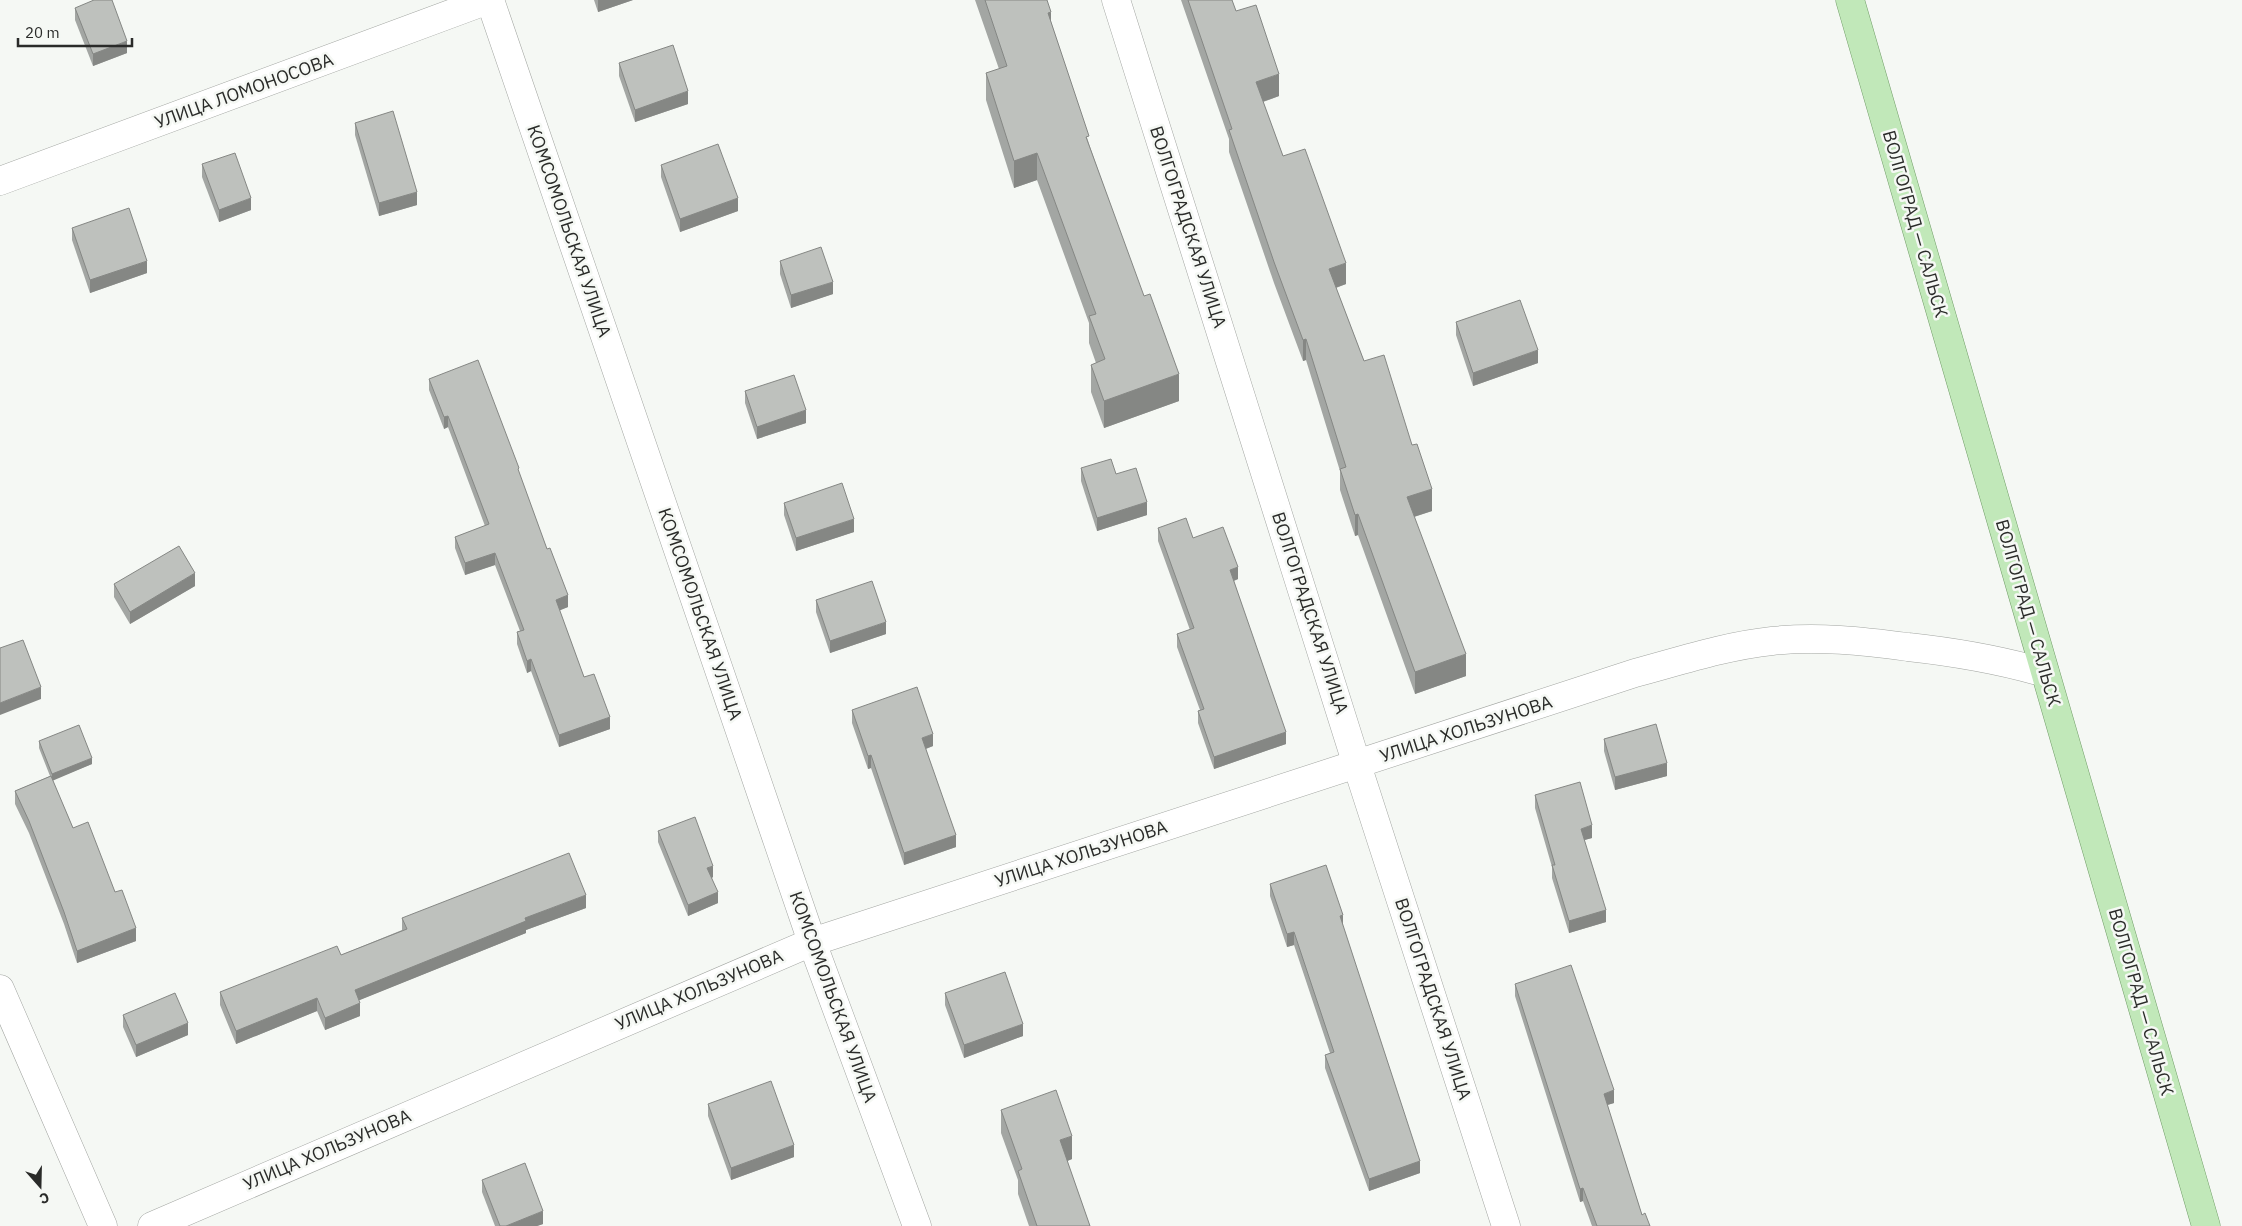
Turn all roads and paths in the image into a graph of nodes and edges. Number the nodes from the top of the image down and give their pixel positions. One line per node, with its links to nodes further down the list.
1 (489, 0): 4 (street, УЛИЦА ЛОМОНОСОВА); 7 (street, КОМСОМОЛЬСКАЯ УЛИЦА)
2 (1116, 0): 6 (street, ВОЛГОГРАДСКАЯ УЛИЦА)
3 (1850, 0): 5 (main road, ВОЛГОГРАД — САЛЬСК)
4 (0, 181)
5 (2046, 673): 6 (street, УЛИЦА ХОЛЬЗУНОВА); 13 (main road, ВОЛГОГРАД — САЛЬСК)
6 (1358, 764): 7 (street, УЛИЦА ХОЛЬЗУНОВА); 12 (street, ВОЛГОГРАДСКАЯ УЛИЦА)
7 (812, 942): 10 (street, УЛИЦА ХОЛЬЗУНОВА); 11 (street, КОМСОМОЛЬСКАЯ УЛИЦА)
8 (0, 989): 9 (street)
9 (103, 1226)
10 (152, 1226)
11 (917, 1226)
12 (1506, 1226)
13 (2206, 1226)

